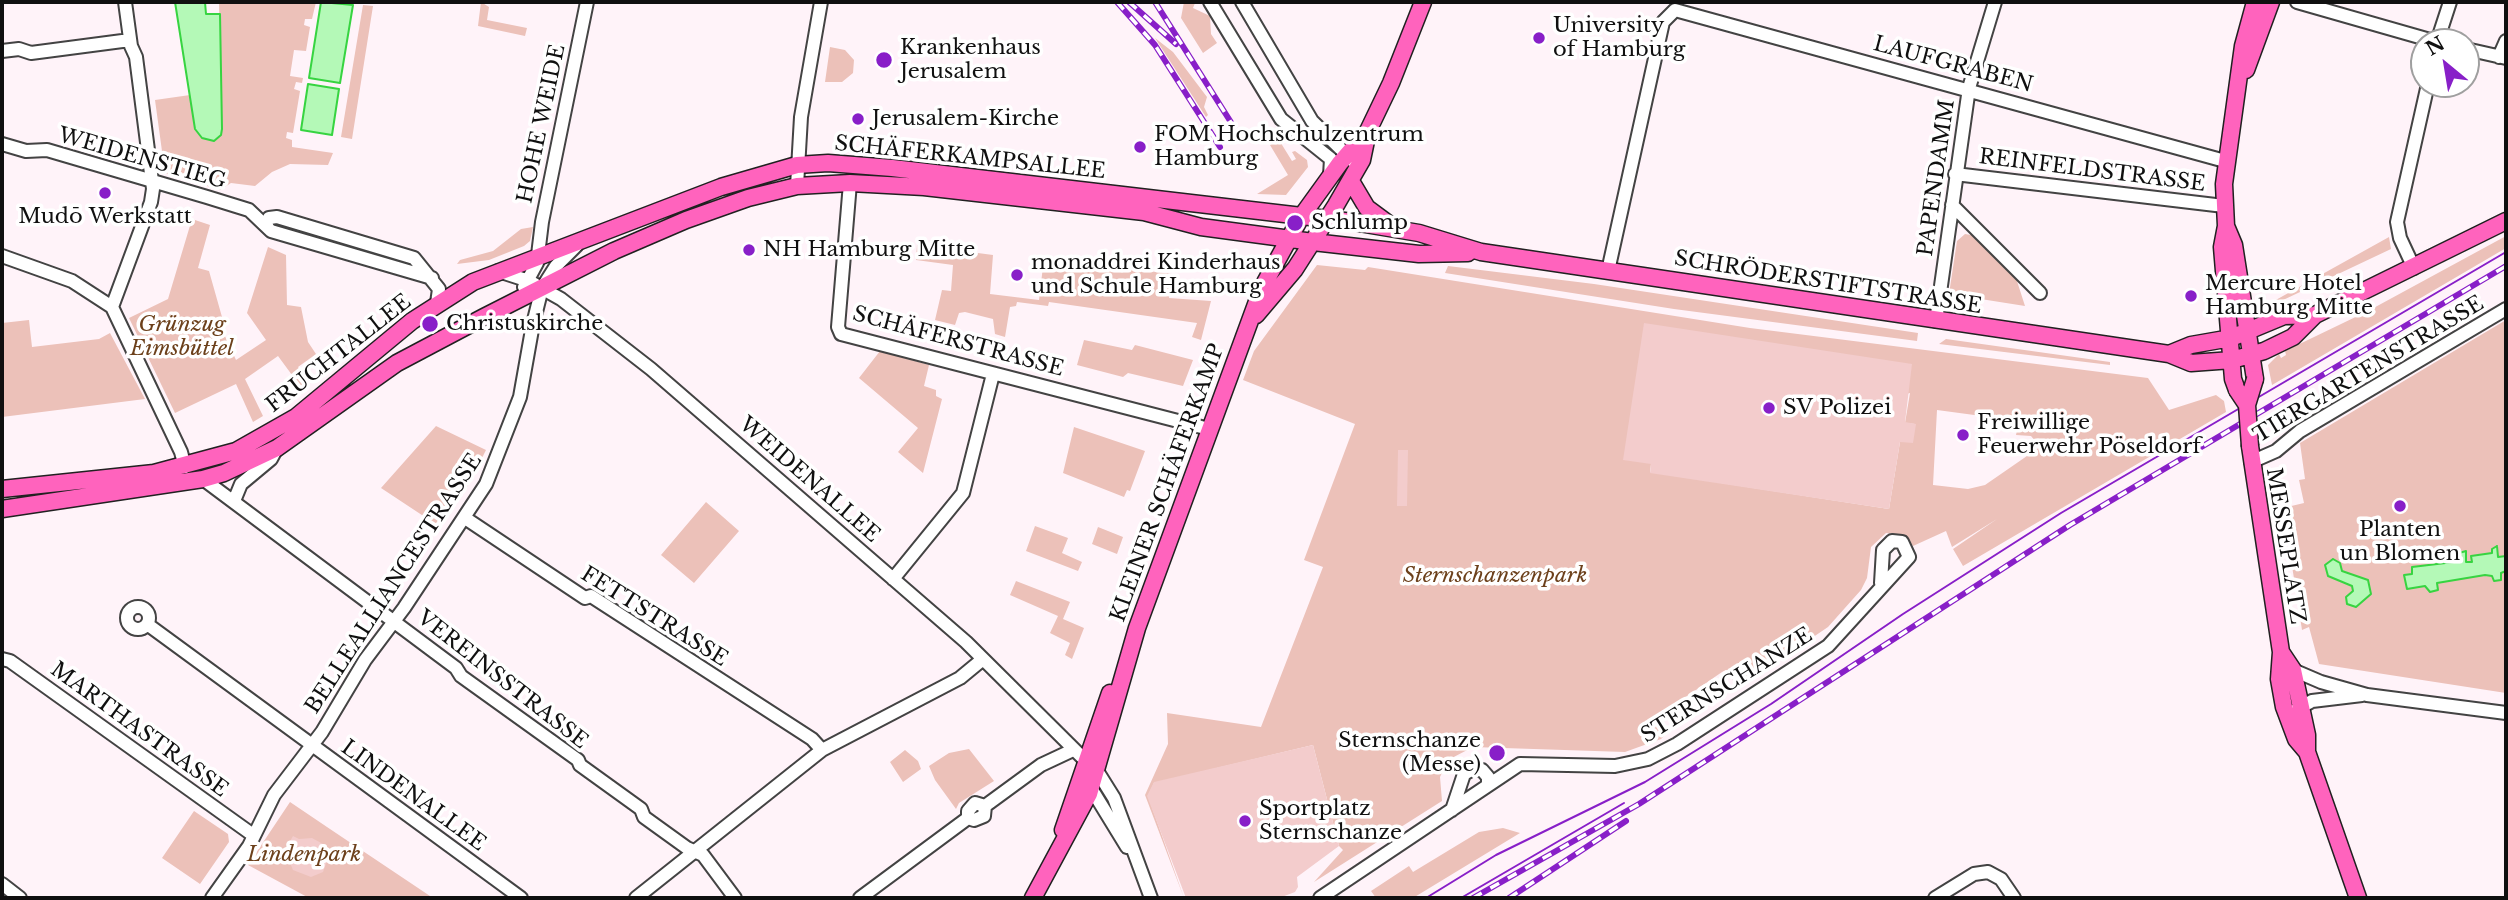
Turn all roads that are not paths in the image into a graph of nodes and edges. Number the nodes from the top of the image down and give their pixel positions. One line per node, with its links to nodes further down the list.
1 (125, 2): 14 (street)
2 (587, 2): 44 (street, HOHE WEIDE)
3 (821, 2): 26 (street)
4 (1210, 2): 28 (street)
5 (1242, 2): 24 (street)
6 (1423, 2): 22 (main road)
7 (1995, 2): 19 (street, PAPENDAMM)
8 (2255, 2): 20 (main road)
9 (2271, 2): 20 (main road)
10 (2297, 2): 13 (street)
11 (2450, 2): 12 (street)
12 (2442, 28)
13 (2410, 34)
14 (130, 40): 16 (street); 30 (street)
15 (2506, 41): 18 (street)
16 (2, 51)
17 (2480, 52): 18 (street)
18 (2503, 58)
19 (1969, 88): 25 (street, LAUFGRABEN); 27 (street, PAPENDAMM); 48 (street, LAUFGRABEN)
20 (2236, 96): 25 (main road)
21 (2425, 98): 46 (street)
22 (1368, 131): 24 (main road, KLEINER SCHÄFERKAMP); 29 (main road, KLEINER SCHÄFERKAMP)
23 (2, 144): 30 (street, WEIDENSTIEG)
24 (1347, 153): 28 (main road, KLEINER SCHÄFERKAMP); 29 (street)
25 (2225, 161): 34 (main road)
26 (797, 165): 32 (street); 35 (main road, SCHÄFERKAMPSALLEE); 40 (main road, SCHÄFERKAMPSALLEE)
27 (1955, 174): 33 (street, PAPENDAMM); 34 (street, REINFELDSTRASSE)
28 (1330, 175): 35 (main road, KLEINER SCHÄFERKAMP)
29 (1353, 177): 36 (main road, KLEINER SCHÄFERKAMP); 39 (main road)
30 (151, 181): 51 (street, WEIDENSTIEG); 52 (street)
31 (850, 183): 32 (main road, SCHÄFERKAMPSALLEE); 41 (main road, SCHÄFERKAMPSALLEE); 62 (street, SCHÄFERSTRASSE)
32 (797, 186): 49 (main road, SCHÄFERKAMPSALLEE)
33 (1952, 205): 50 (street); 56 (street, PAPENDAMM)
34 (2224, 206): 38 (main road)
35 (1301, 217): 36 (main road, SCHÄFERKAMPSALLEE); 41 (main road, KLEINER SCHÄFERKAMP)
36 (1327, 219): 39 (main road, SCHRÖDERSTIFTSTRASSE); 42 (main road, KLEINER SCHÄFERKAMP)
37 (2506, 221): 46 (main road)
38 (2226, 226): 57 (main road); 58 (main road)
39 (1398, 230): 43 (main road, SCHRÖDERSTIFTSTRASSE)
40 (586, 238): 44 (main road, SCHÄFERKAMPSALLEE); 49 (street, BELLEALLIANCESTRASSE)
41 (1288, 239): 42 (main road, SCHÄFERKAMPSALLEE); 55 (main road, KLEINER SCHÄFERKAMP)
42 (1313, 242): 43 (main road, SCHRÖDERSTIFTSTRASSE); 55 (main road, KLEINER SCHÄFERKAMP)
43 (1481, 252): 48 (main road, SCHRÖDERSTIFTSTRASSE)
44 (538, 255): 47 (main road, FRUCHTALLEE); 49 (street)
45 (2, 256): 52 (street)
46 (2414, 268): 54 (main road)
47 (498, 271): 49 (street, WEIDENALLEE); 51 (main road, FRUCHTALLEE)
48 (1608, 271): 56 (main road, SCHRÖDERSTIFTSTRASSE)
49 (536, 285): 65 (main road, FRUCHTALLEE); 72 (street, BELLEALLIANCESTRASSE); 73 (street, WEIDENALLEE)
50 (2040, 293)
51 (438, 303): 67 (main road, FRUCHTALLEE)
52 (112, 307): 67 (street)
53 (2506, 309): 66 (street, TIERGARTENSTRASSE)
54 (2315, 315): 57 (main road, SCHRÖDERSTIFTSTRASSE); 60 (main road, SCHRÖDERSTIFTSTRASSE)
55 (1253, 317): 64 (main road, KLEINER SCHÄFERKAMP)
56 (1936, 321): 59 (main road, SCHRÖDERSTIFTSTRASSE)
57 (2249, 331): 58 (main road, SCHRÖDERSTIFTSTRASSE); 60 (main road)
58 (2231, 338): 59 (main road, SCHRÖDERSTIFTSTRASSE); 61 (main road)
59 (2169, 354): 61 (main road, SCHRÖDERSTIFTSTRASSE)
60 (2252, 355): 61 (main road, SCHRÖDERSTIFTSTRASSE); 63 (main road, bridge)
61 (2232, 360): 63 (main road, bridge)
62 (993, 373): 64 (street, SCHÄFERSTRASSE); 73 (street)
63 (2247, 404): 66 (main road, MESSEPLATZ, bridge)
64 (1209, 429): 80 (main road, KLEINER SCHÄFERKAMP)
65 (277, 448): 68 (main road, FRUCHTALLEE); 70 (street)
66 (2251, 462): 77 (main road, MESSEPLATZ)
67 (184, 467): 69 (main road, FRUCHTALLEE)
68 (203, 479): 70 (street, VEREINSSTRASSE); 71 (main road, FRUCHTALLEE)
69 (2, 489)
70 (234, 501): 75 (street, VEREINSSTRASSE)
71 (2, 509)
72 (465, 517): 75 (street, BELLEALLIANCESTRASSE); 86 (street, FETTSTRASSE)
73 (893, 579): 79 (street, WEIDENALLEE)
74 (1881, 583): 89 (street, STERNSCHANZE)
75 (394, 621): 85 (street, BELLEALLIANCESTRASSE); 94 (street, VEREINSSTRASSE)
76 (147, 624): 85 (street, LINDENALLEE)
77 (2281, 652): 81 (main road, MESSEPLATZ); 83 (main road, MESSEPLATZ)
78 (2, 659): 93 (street, MARTHASTRASSE)
79 (983, 659): 86 (street); 88 (street, WEIDENALLEE)
80 (1126, 663): 87 (main road, KLEINER SCHÄFERKAMP); 88 (main road, KLEINER SCHÄFERKAMP)
81 (2293, 670): 82 (street); 83 (main road, MESSEPLATZ)
82 (2367, 695): 83 (street); 84 (street)
83 (2292, 703): 109 (main road)
84 (2506, 713)
85 (311, 745): 93 (street, BELLEALLIANCESTRASSE); 100 (street, LINDENALLEE)
86 (822, 750): 94 (street)
87 (1104, 750): 88 (main road, KLEINER SCHÄFERKAMP); 91 (street)
88 (1085, 763): 90 (main road, KLEINER SCHÄFERKAMP); 91 (street, WEIDENALLEE); 96 (main road); 103 (street)
89 (1488, 784): 92 (street, STERNSCHANZE); 92 (street)
90 (1091, 788): 95 (street); 96 (main road, KLEINER SCHÄFERKAMP)
91 (1114, 798): 95 (street)
92 (1452, 810): 106 (street, STERNSCHANZE)
93 (253, 835): 99 (street, BELLEALLIANCESTRASSE)
94 (694, 851): 101 (street); 102 (street, VEREINSSTRASSE)
95 (1134, 857): 105 (street)
96 (1050, 866): 104 (main road)
97 (2, 884): 98 (street)
98 (20, 898)
99 (212, 898)
100 (521, 898)
101 (635, 898)
102 (735, 898)
103 (860, 898)
104 (1033, 898)
105 (1151, 898)
106 (1320, 898)
107 (1935, 898): 108 (street)
108 (2014, 898)
109 (2358, 898)

